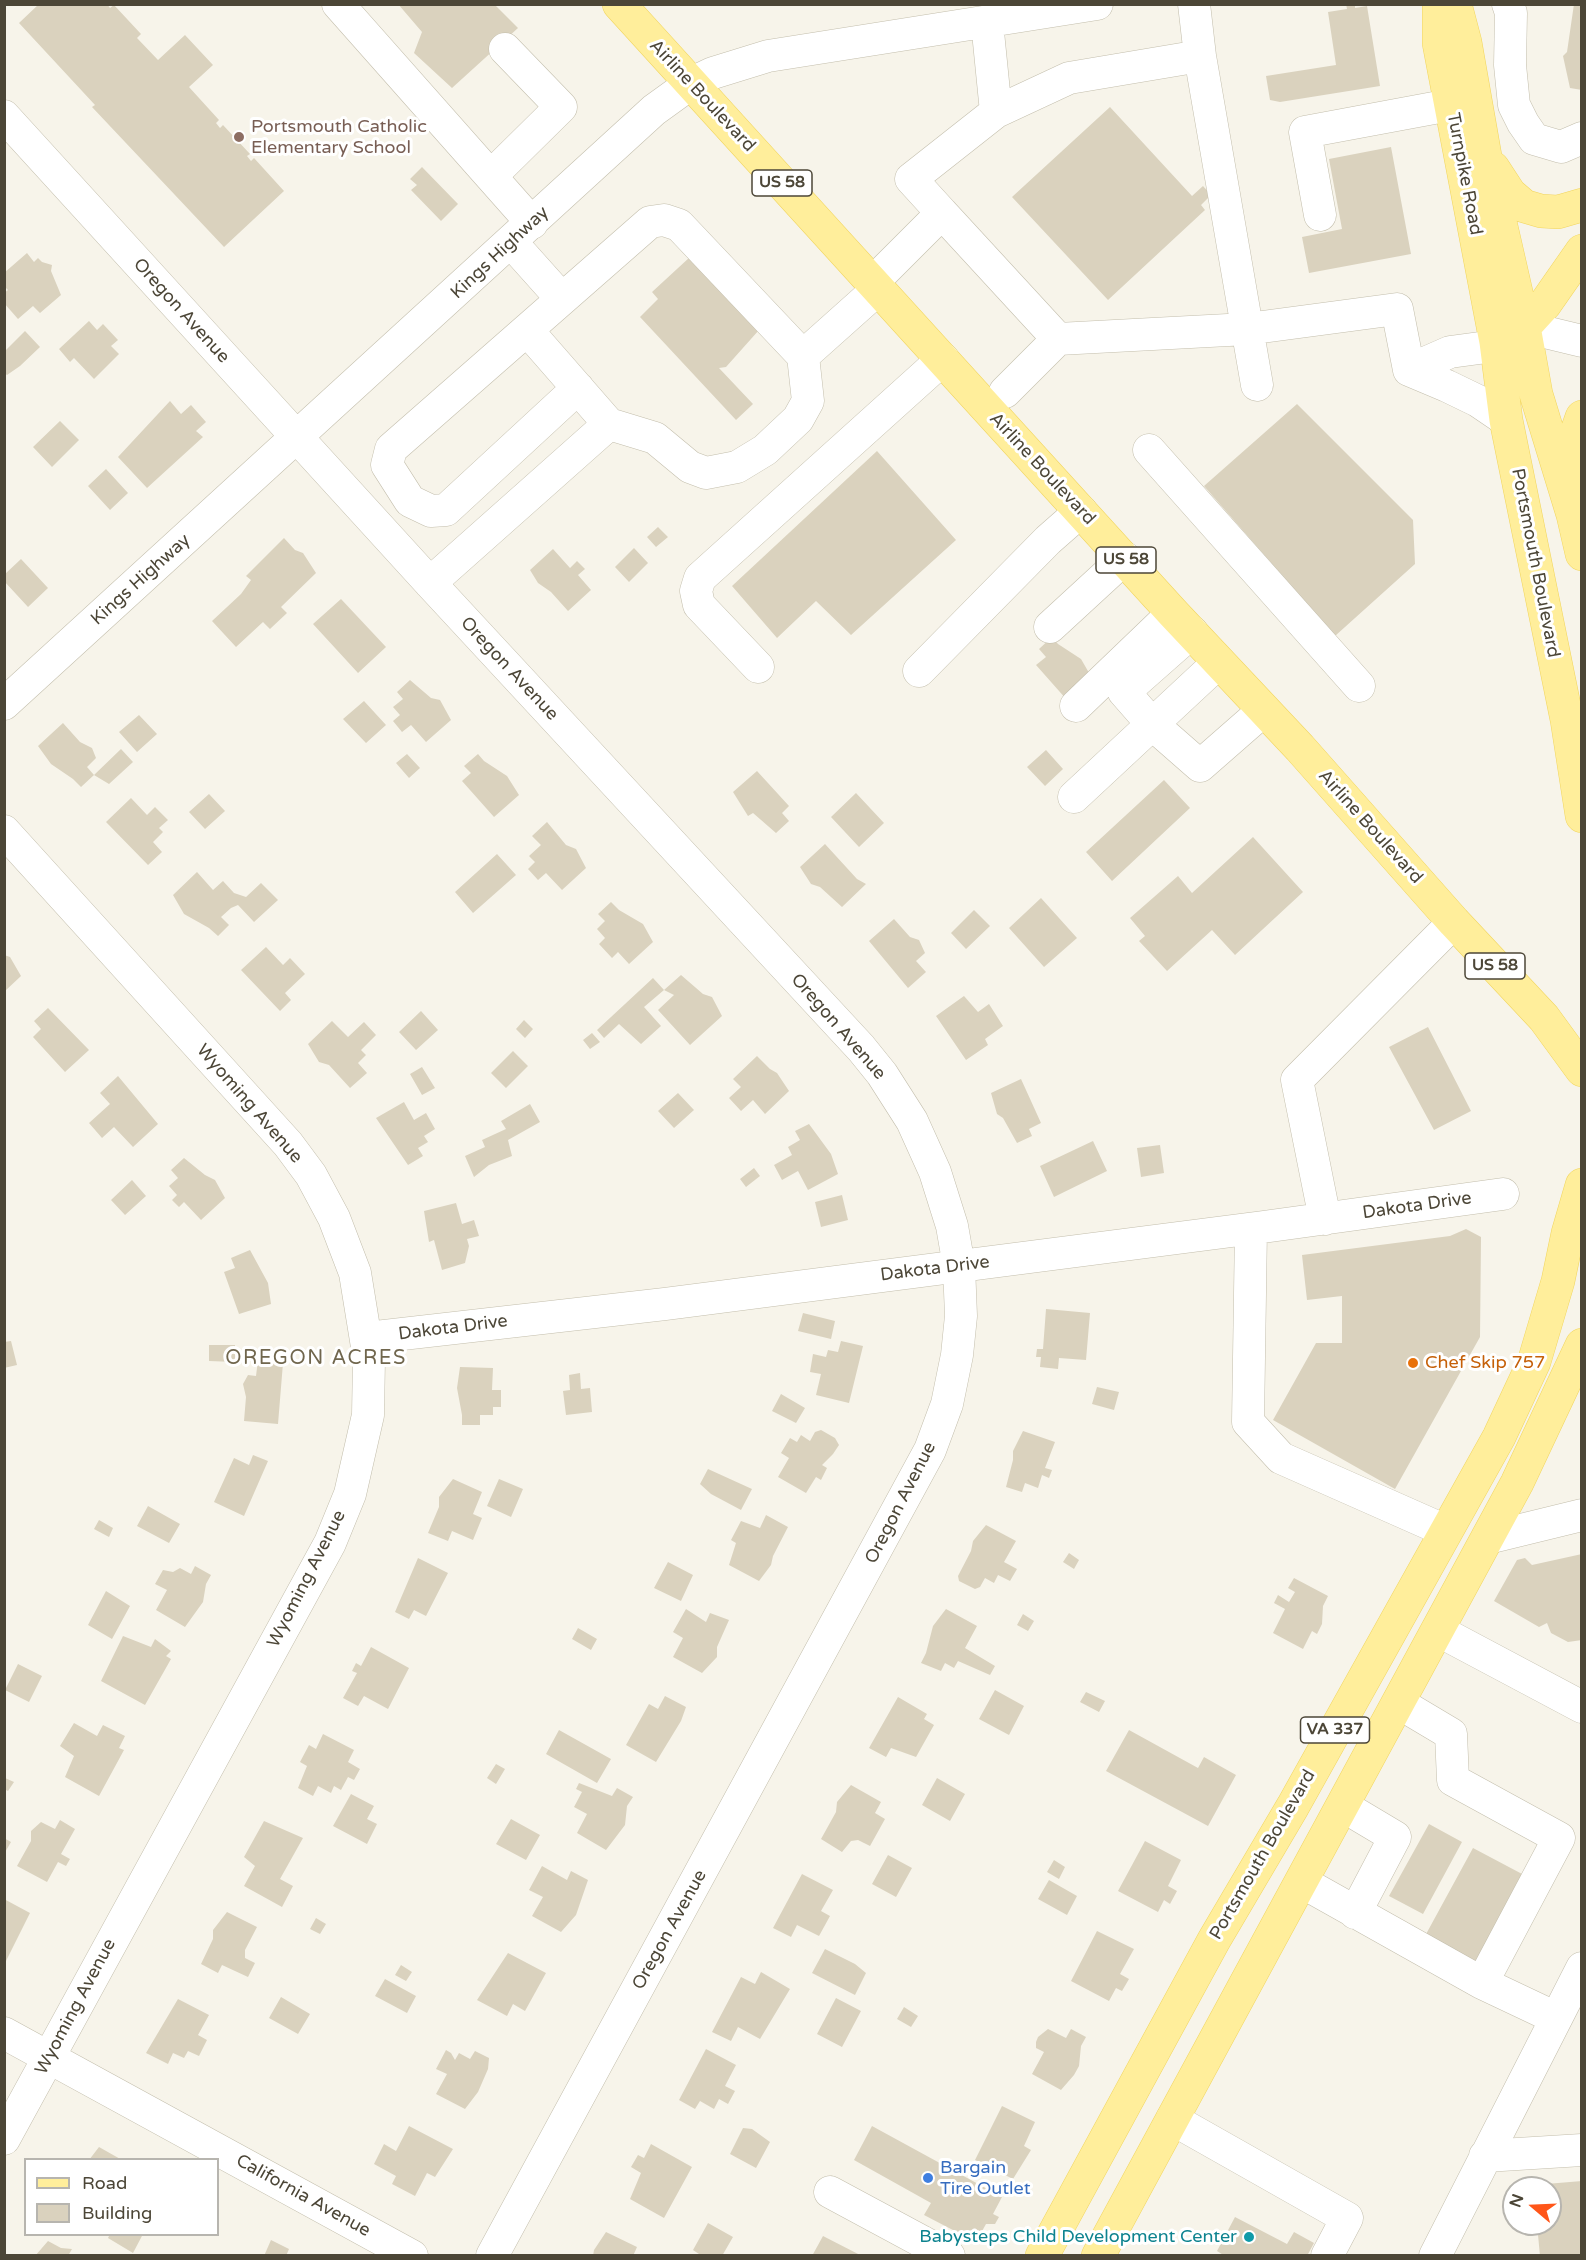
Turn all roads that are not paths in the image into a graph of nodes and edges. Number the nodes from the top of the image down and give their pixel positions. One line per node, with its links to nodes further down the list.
1 (338, 4): 17 (street)
2 (619, 4): 11 (main road, Airline Boulevard / US 58)
3 (1097, 4): 8 (street, Kings Highway)
4 (1194, 4): 10 (street)
5 (1439, 4): 12 (main road, Turnpike Road)
6 (1455, 4): 16 (main road, Turnpike Road)
7 (1508, 4): 15 (street)
8 (965, 18): 11 (street, Kings Highway); 13 (street)
9 (505, 49): 17 (street)
10 (1200, 56): 13 (street); 25 (street)
11 (690, 84): 21 (street, Kings Highway); 23 (main road, Airline Boulevard / US 58)
12 (1450, 105): 20 (street); 27 (main road, Turnpike Road)
13 (996, 112): 19 (street)
14 (4, 116): 39 (street, Oregon Avenue)
15 (1581, 138)
16 (1485, 156): 18 (main road); 27 (main road, Turnpike Road)
17 (491, 176): 21 (street)
18 (1581, 205)
19 (942, 213): 23 (street); 28 (street)
20 (1320, 215)
21 (522, 232): 24 (street); 39 (street, Kings Highway)
22 (1581, 251): 27 (main road)
23 (876, 286): 30 (street); 31 (main road, Airline Boulevard / US 58)
24 (562, 299): 26 (street); 30 (street)
25 (1247, 329): 28 (street); 32 (street); 33 (street)
26 (527, 330): 34 (street); 41 (street)
27 (1510, 335): 29 (street); 32 (street); 37 (main road, Portsmouth Boulevard); 44 (main road)
28 (1058, 339): 35 (street)
29 (1581, 341)
30 (803, 356): 38 (street)
31 (943, 359): 42 (main road, Airline Boulevard / US 58); 51 (street)
32 (1408, 370): 37 (street)
33 (1257, 385)
34 (578, 388): 38 (street); 41 (street)
35 (1005, 392)
36 (1581, 417): 44 (main road)
37 (1506, 420): 59 (main road, Portsmouth Boulevard)
38 (609, 424): 47 (street)
39 (297, 438): 43 (street, Oregon Avenue); 54 (street, Kings Highway)
40 (1149, 450): 53 (street)
41 (397, 484): 43 (street)
42 (1081, 510): 46 (main road, Airline Boulevard / US 58); 52 (street)
43 (367, 514): 47 (street, Oregon Avenue)
44 (1573, 515): 45 (main road)
45 (1581, 554)
46 (1125, 558): 48 (main road, Airline Boulevard / US 58); 49 (street)
47 (430, 583): 67 (street, Oregon Avenue)
48 (1183, 622): 50 (main road, Airline Boulevard / US 58); 55 (street); 57 (street)
49 (1050, 627)
50 (1220, 662): 56 (main road, Airline Boulevard / US 58); 57 (street)
51 (758, 667)
52 (919, 671)
53 (1359, 686)
54 (4, 704)
55 (1076, 706)
56 (1264, 710): 57 (street); 61 (main road, Airline Boulevard / US 58)
57 (1152, 724): 58 (street)
58 (1074, 797)
59 (1581, 816)
60 (4, 831): 68 (street, Wyoming Avenue)
61 (1454, 922): 62 (main road, Airline Boulevard / US 58); 65 (street)
62 (1581, 1070)
63 (1581, 1185): 71 (main road, Portsmouth Boulevard / VA 337)
64 (1503, 1194): 65 (street, Dakota Drive)
65 (1325, 1219): 66 (street, Dakota Drive)
66 (1251, 1229): 67 (street, Dakota Drive); 71 (street)
67 (959, 1266): 68 (street, Dakota Drive); 90 (street, Oregon Avenue)
68 (367, 1338): 83 (street, Wyoming Avenue)
69 (1581, 1346): 72 (main road, VA 337)
70 (1578, 1510): 72 (street)
71 (1446, 1532): 92 (main road, Portsmouth Boulevard / VA 337)
72 (1488, 1538): 73 (main road, VA 337)
73 (1439, 1631): 74 (main road, VA 337); 75 (street)
74 (1399, 1703): 76 (main road, VA 337); 80 (street)
75 (1581, 1707)
76 (1343, 1806): 77 (main road, VA 337); 78 (street)
77 (1302, 1882): 78 (street); 84 (main road, VA 337)
78 (1355, 1913): 80 (street)
79 (1581, 1968): 81 (street)
80 (1482, 1983): 81 (street)
81 (1556, 2018): 87 (street)
82 (4, 2033): 83 (street, California Avenue)
83 (49, 2056): 85 (street, Wyoming Avenue); 89 (street, California Avenue)
84 (1172, 2119): 93 (main road, VA 337); 94 (street)
85 (4, 2139)
86 (1581, 2150): 87 (street)
87 (1485, 2156): 95 (street)
88 (830, 2192): 91 (street)
89 (412, 2256)
90 (492, 2256)
91 (949, 2256)
92 (1042, 2256)
93 (1098, 2256)
94 (1327, 2256)
95 (1435, 2256)

